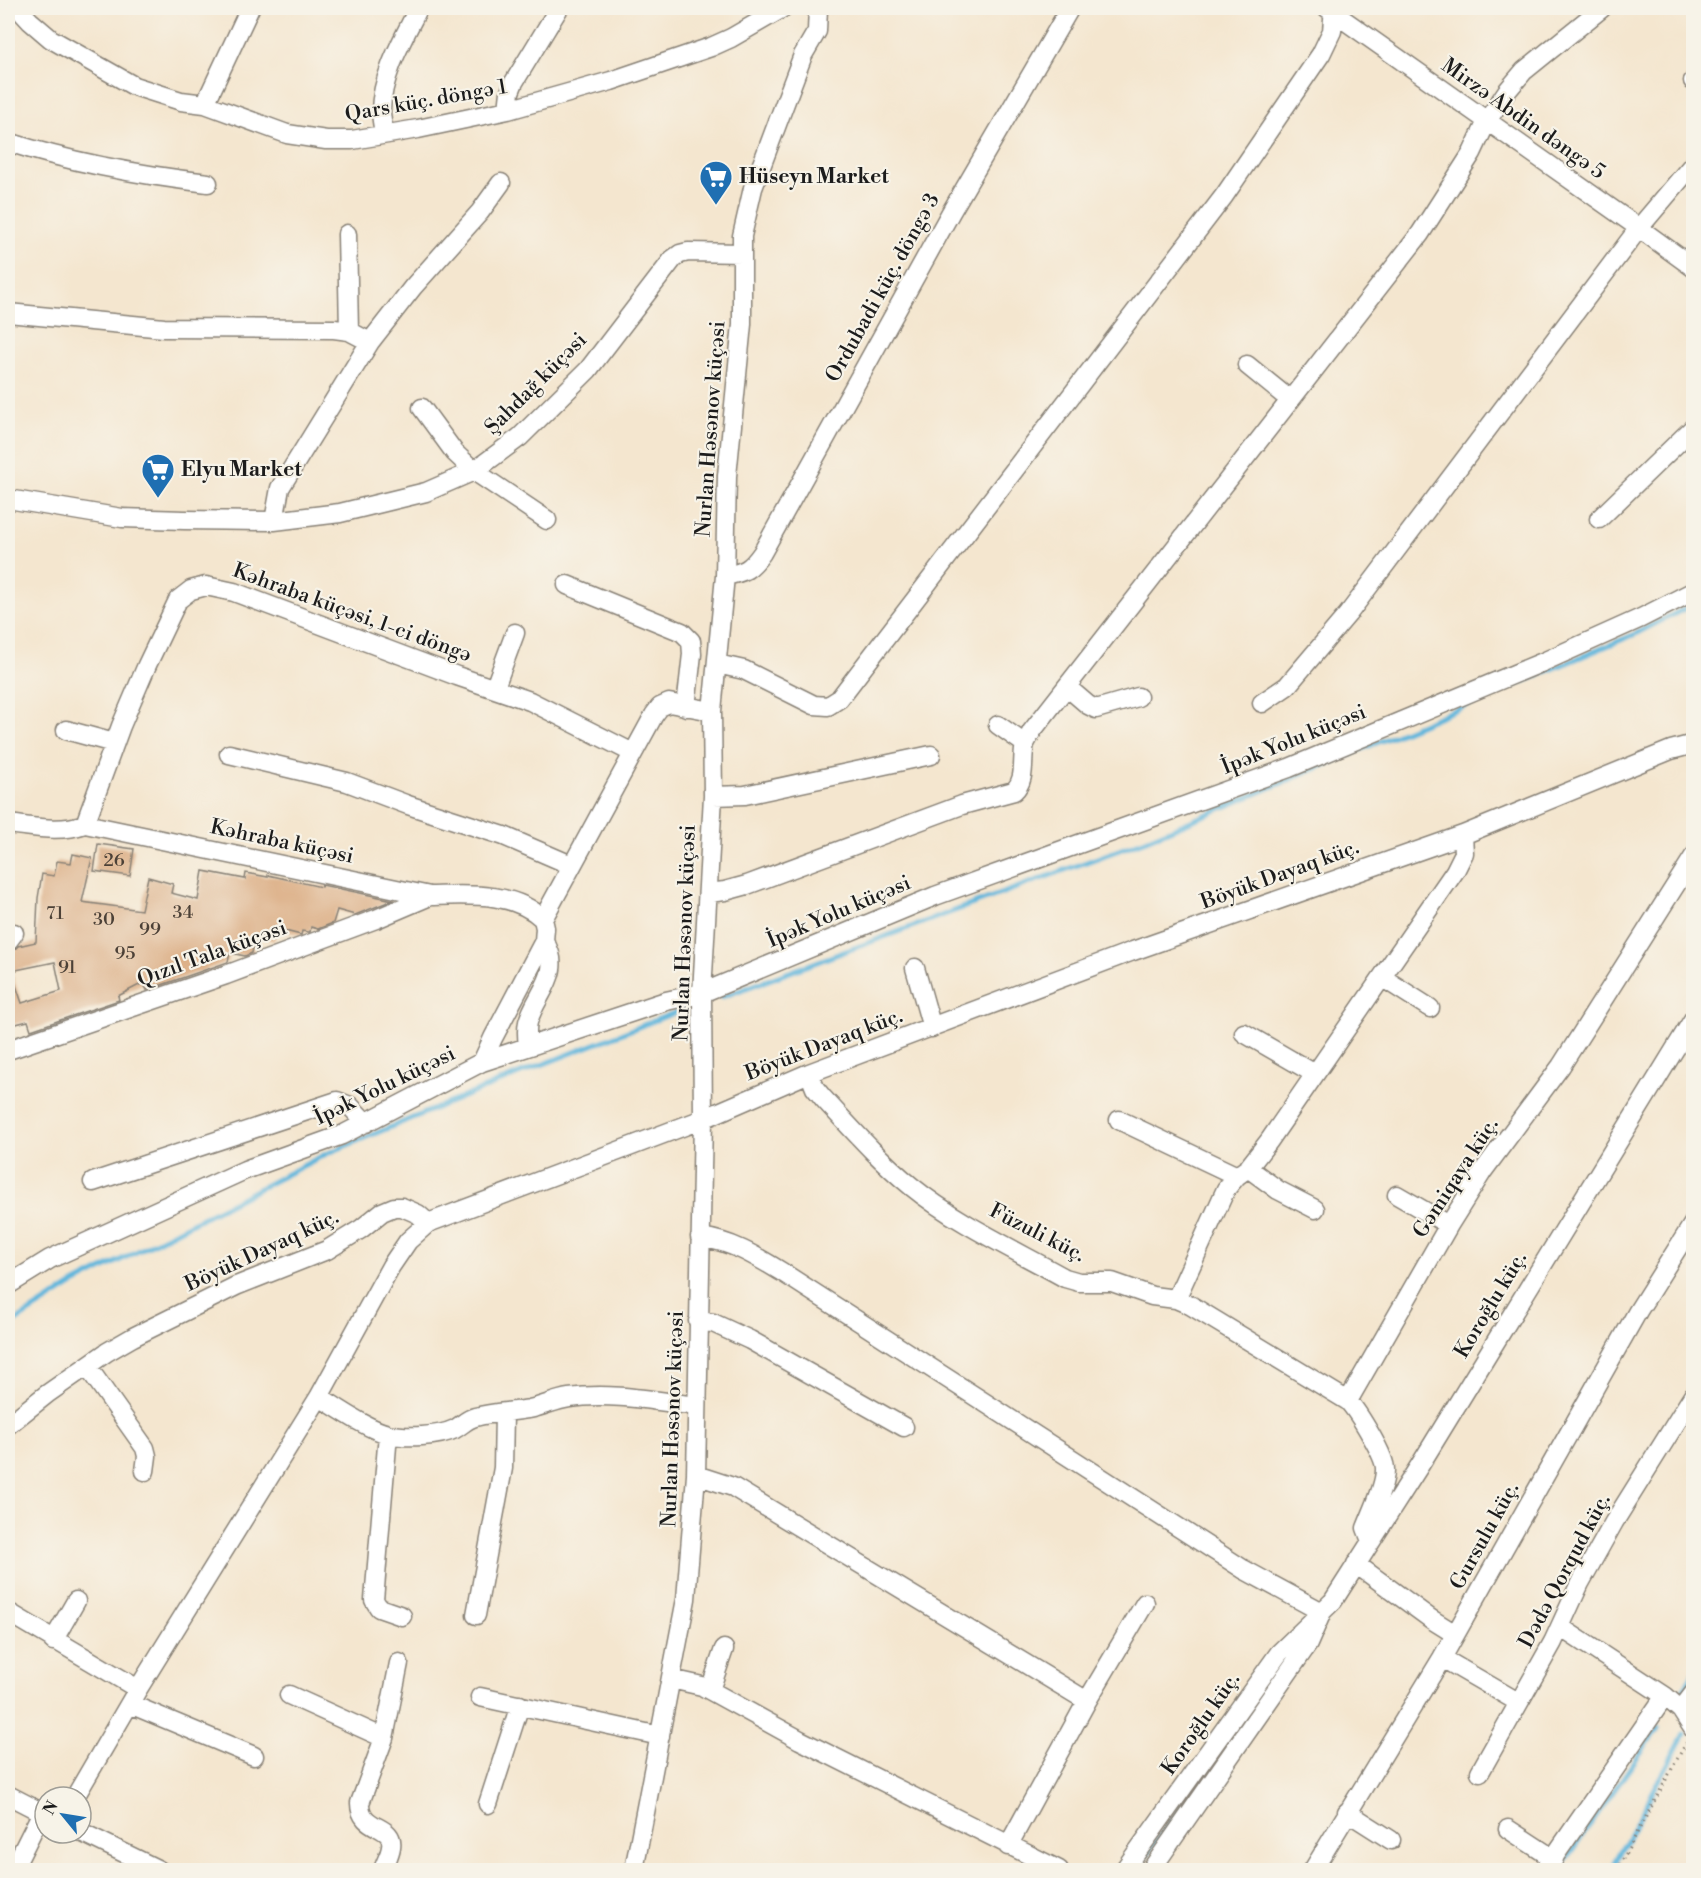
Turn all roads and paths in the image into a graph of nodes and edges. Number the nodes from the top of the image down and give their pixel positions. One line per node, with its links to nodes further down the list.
1 (18, 8): 10 (street, Qars küç. döngə 1)
2 (250, 8): 10 (street)
3 (559, 8): 11 (street)
4 (783, 8): 11 (street, Qars küç. döngə 1)
5 (818, 8): 20 (street, Nurlan Həsənov küçəsi)
6 (1070, 8): 34 (street, Ordubadi küç. döngə 3)
7 (1602, 8): 12 (street)
8 (1331, 9): 12 (street, Mirzə Abdin dəngə 5); 38 (street)
9 (417, 11): 13 (street)
10 (205, 104): 13 (street, Qars küç. döngə 1)
11 (508, 110): 13 (street, Qars küç. döngə 1)
12 (1487, 121): 18 (street, Mirzə Abdin dəngə 5); 26 (street)
13 (384, 134)
14 (8, 142): 16 (street)
15 (1694, 163): 18 (street)
16 (208, 183)
17 (501, 183): 24 (street)
18 (1639, 228): 21 (street, Mirzə Abdin dəngə 5); 42 (street)
19 (346, 234): 23 (street)
20 (742, 253): 29 (street, Şahdağ küçəsi); 34 (street, Nurlan Həsənov küçəsi)
21 (1694, 268)
22 (8, 313): 23 (street)
23 (349, 331): 24 (street)
24 (370, 342): 32 (street)
25 (1247, 365): 26 (street)
26 (1290, 400): 40 (street)
27 (422, 408): 29 (street)
28 (1694, 427): 31 (street)
29 (474, 471): 32 (street, Şahdağ küçəsi); 33 (street)
30 (8, 500): 32 (street, Şahdağ küçəsi)
31 (1599, 519)
32 (274, 520)
33 (547, 520)
34 (725, 576): 38 (street, Nurlan Həsənov küçəsi)
35 (567, 585): 43 (street)
36 (1694, 591): 65 (street, İpək Yolu küçəsi)
37 (515, 633): 39 (street)
38 (717, 664): 44 (street, Nurlan Həsənov küçəsi)
39 (495, 687): 47 (street, Kəhraba küçəsi, 1-ci döngə); 50 (street, Kəhraba küçəsi, 1-ci döngə)
40 (1067, 687): 41 (street); 48 (street)
41 (1138, 697)
42 (1262, 703)
43 (686, 707): 44 (street); 50 (street)
44 (712, 711): 53 (street, Nurlan Həsənov küçəsi)
45 (998, 725): 48 (street)
46 (66, 730): 47 (street)
47 (114, 743): 55 (street, Kəhraba küçəsi, 1-ci döngə)
48 (1025, 744): 59 (street)
49 (1694, 744): 56 (street, Böyük Dayaq küç.)
50 (633, 753): 58 (street)
51 (229, 754): 58 (street)
52 (931, 755): 53 (street)
53 (713, 796): 59 (street, Nurlan Həsənov küçəsi)
54 (8, 824): 55 (street, Kəhraba küçəsi)
55 (85, 824): 60 (street, Kəhraba küçəsi)
56 (1463, 835): 64 (street); 68 (street, Böyük Dayaq küç.)
57 (1694, 856): 84 (street, Gəmiqaya küç.)
58 (571, 865): 61 (street)
59 (708, 893): 65 (street, Nurlan Həsənov küçəsi)
60 (430, 896): 61 (street, Kəhraba küçəsi); 71 (street, Qızıl Tala küçəsi)
61 (543, 919): 62 (street)
62 (544, 941): 70 (street); 72 (street)
63 (915, 968): 68 (street)
64 (1383, 978): 66 (street); 74 (street)
65 (702, 993): 70 (street, İpək Yolu küçəsi); 75 (street, Nurlan Həsənov küçəsi)
66 (1430, 1008)
67 (1694, 1018): 100 (street, Koroğlu küç.)
68 (932, 1028): 73 (street, Böyük Dayaq küç.)
69 (1244, 1033): 74 (street)
70 (528, 1046): 72 (street, İpək Yolu küçəsi)
71 (8, 1050)
72 (482, 1062): 77 (street, İpək Yolu küçəsi)
73 (809, 1073): 75 (street, Böyük Dayaq küç.); 87 (street, Füzuli küç.)
74 (1315, 1074): 78 (street)
75 (703, 1119): 83 (street, Böyük Dayaq küç.); 85 (street, Nurlan Həsənov küçəsi)
76 (1119, 1120): 78 (street)
77 (366, 1124): 79 (street); 86 (street, İpək Yolu küçəsi)
78 (1242, 1172): 81 (street); 87 (street)
79 (93, 1182)
80 (1396, 1195): 84 (street)
81 (1315, 1209)
82 (1694, 1222): 109 (street, Gursulu küç.)
83 (428, 1223): 89 (street, Böyük Dayaq küç.); 91 (street)
84 (1449, 1225): 92 (street, Gəmiqaya küç.)
85 (700, 1237): 88 (street, Nurlan Həsənov küçəsi); 105 (street)
86 (8, 1285)
87 (1176, 1299): 92 (street, Füzuli küç.)
88 (698, 1321): 93 (street, Nurlan Həsənov küçəsi); 96 (street)
89 (87, 1366): 95 (street, Böyük Dayaq küç.); 98 (street)
90 (1694, 1394): 108 (street, Dədə Qorqud küç.)
91 (319, 1397): 97 (street); 120 (street)
92 (1348, 1401): 100 (street)
93 (697, 1406): 94 (street); 99 (street, Nurlan Həsənov küçəsi)
94 (504, 1413): 97 (street); 106 (street)
95 (8, 1425)
96 (904, 1428)
97 (388, 1434): 107 (street)
98 (145, 1471)
99 (696, 1475): 114 (street, Nurlan Həsənov küçəsi); 121 (street)
100 (1371, 1541): 101 (street, Koroğlu küç.)
101 (1356, 1564): 105 (street, Koroğlu küç.); 109 (street)
102 (76, 1601): 110 (street)
103 (1145, 1603): 121 (street)
104 (8, 1612): 110 (street)
105 (1322, 1612): 146 (street, Koroğlu küç.); 147 (street, Koroğlu küç.)
106 (476, 1615)
107 (402, 1617)
108 (1560, 1627): 119 (street); 122 (street, Dədə Qorqud küç.)
109 (1455, 1634): 112 (street, Gursulu küç.)
110 (53, 1641): 120 (street)
111 (724, 1649): 115 (street)
112 (1442, 1658): 122 (street); 134 (street, Gursulu küç.)
113 (399, 1663): 127 (street)
114 (671, 1679): 115 (street); 126 (street, Nurlan Həsənov küçəsi)
115 (710, 1690): 139 (street)
116 (1694, 1693): 124 (street)
117 (289, 1695): 127 (street)
118 (480, 1696): 123 (street)
119 (1665, 1696): 124 (street); 140 (street)
120 (134, 1697): 128 (street); 130 (street)
121 (1087, 1701): 139 (street)
122 (1518, 1702): 129 (street, Dədə Qorqud küç.)
123 (520, 1705): 126 (street); 132 (street)
124 (1681, 1710): 125 (street)
125 (1692, 1733): 149 (path)
126 (660, 1736): 144 (street, Nurlan Həsənov küçəsi)
127 (384, 1738): 143 (street)
128 (254, 1756)
129 (1480, 1772)
130 (82, 1785)
131 (8, 1795): 133 (street)
132 (488, 1804)
133 (33, 1808)
134 (1347, 1812): 138 (street); 148 (street, Gursulu küç.)
135 (1508, 1829): 140 (street)
136 (33, 1834): 141 (street)
137 (93, 1838): 142 (street)
138 (1391, 1840)
139 (1008, 1846): 145 (street)
140 (1550, 1865)
141 (14, 1870)
142 (159, 1870)
143 (383, 1870)
144 (634, 1870)
145 (1059, 1870)
146 (1124, 1870)
147 (1150, 1870)
148 (1313, 1870)
149 (1617, 1870)

